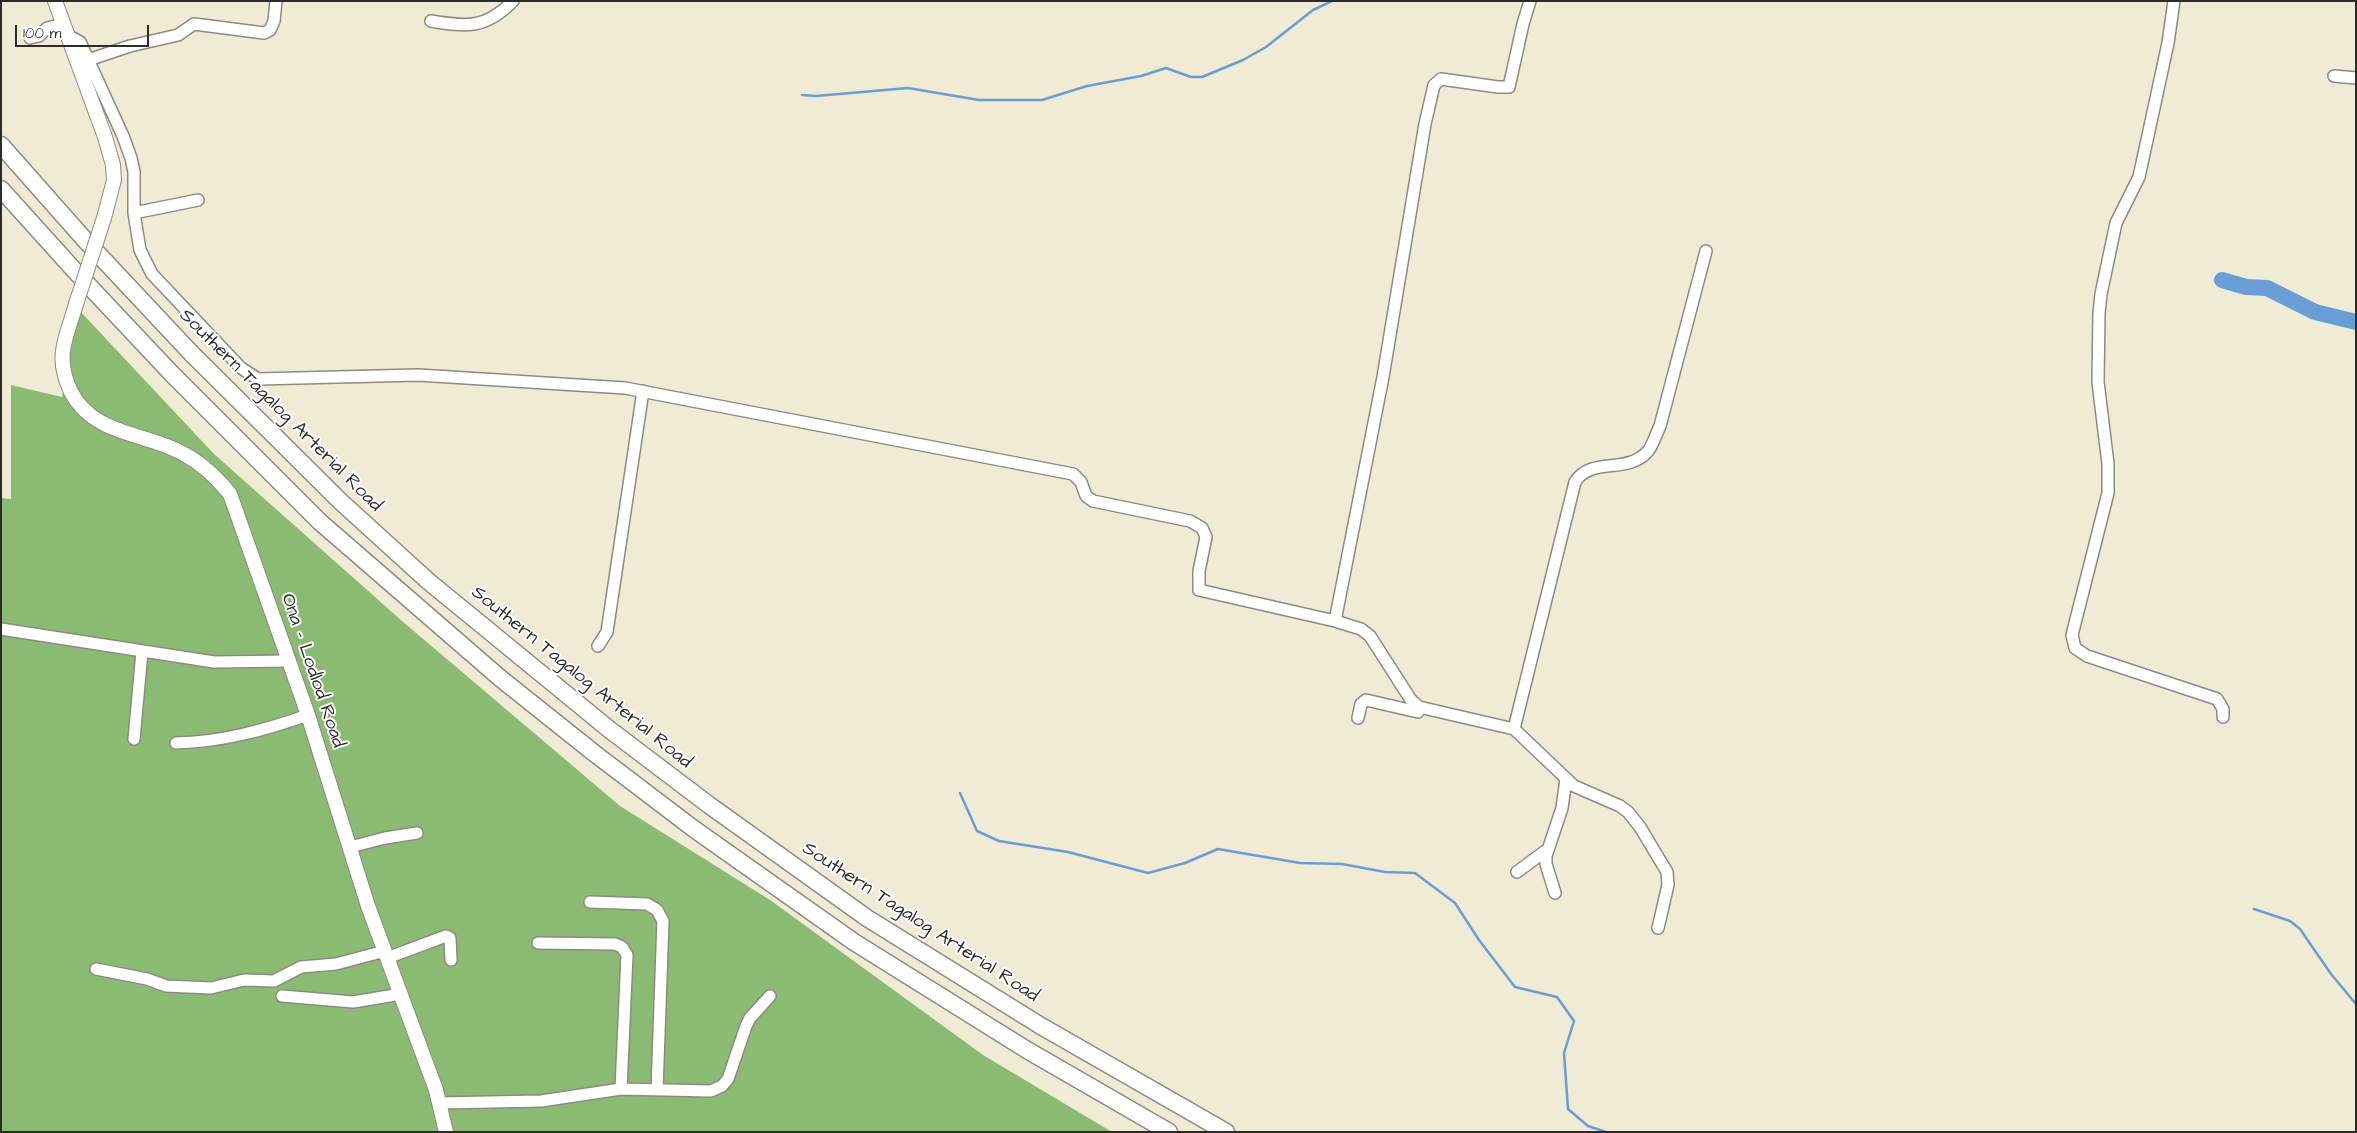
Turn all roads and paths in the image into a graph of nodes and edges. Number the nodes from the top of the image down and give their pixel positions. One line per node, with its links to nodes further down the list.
1 (56, 1): 7 (main road, Ona - Lodlod Road)
2 (276, 1): 9 (street)
3 (513, 1): 6 (street)
4 (1530, 1): 18 (street)
5 (2174, 1): 25 (street)
6 (432, 21)
7 (65, 30): 8 (street); 9 (street); 22 (main road, Ona - Lodlod Road, bridge)
8 (30, 38)
9 (88, 60): 15 (street)
10 (2334, 76): 11 (street)
11 (2356, 78)
12 (1, 145): 50 (highway, Southern Tagalog Arterial Road)
13 (1, 189): 49 (highway)
14 (198, 200): 15 (street)
15 (134, 213): 17 (street)
16 (1706, 251): 27 (street)
17 (643, 391): 18 (street); 20 (street)
18 (1335, 621): 23 (street)
19 (1, 629): 21 (street)
20 (598, 646)
21 (142, 652): 22 (street); 28 (street)
22 (290, 662): 24 (main road, Ona - Lodlod Road)
23 (1419, 707): 26 (street); 27 (street)
24 (308, 715): 29 (street); 32 (main road, Ona - Lodlod Road)
25 (2223, 717)
26 (1358, 718)
27 (1514, 729): 30 (street)
28 (134, 739)
29 (176, 742)
30 (1566, 779): 33 (street); 37 (street)
31 (417, 833): 32 (street)
32 (350, 847): 39 (main road, Ona - Lodlod Road)
33 (1548, 849): 34 (street); 35 (street)
34 (1517, 872)
35 (1555, 893)
36 (590, 902): 46 (street)
37 (1658, 928)
38 (538, 943): 45 (street)
39 (386, 954): 40 (street); 41 (street); 42 (main road, Ona - Lodlod Road)
40 (452, 960)
41 (96, 969)
42 (401, 994): 43 (street); 47 (main road, Ona - Lodlod Road)
43 (282, 996)
44 (770, 996): 46 (street)
45 (621, 1089): 46 (street); 47 (street)
46 (657, 1090)
47 (440, 1103): 48 (main road, Ona - Lodlod Road)
48 (446, 1132)
49 (1169, 1132)
50 (1226, 1132)

